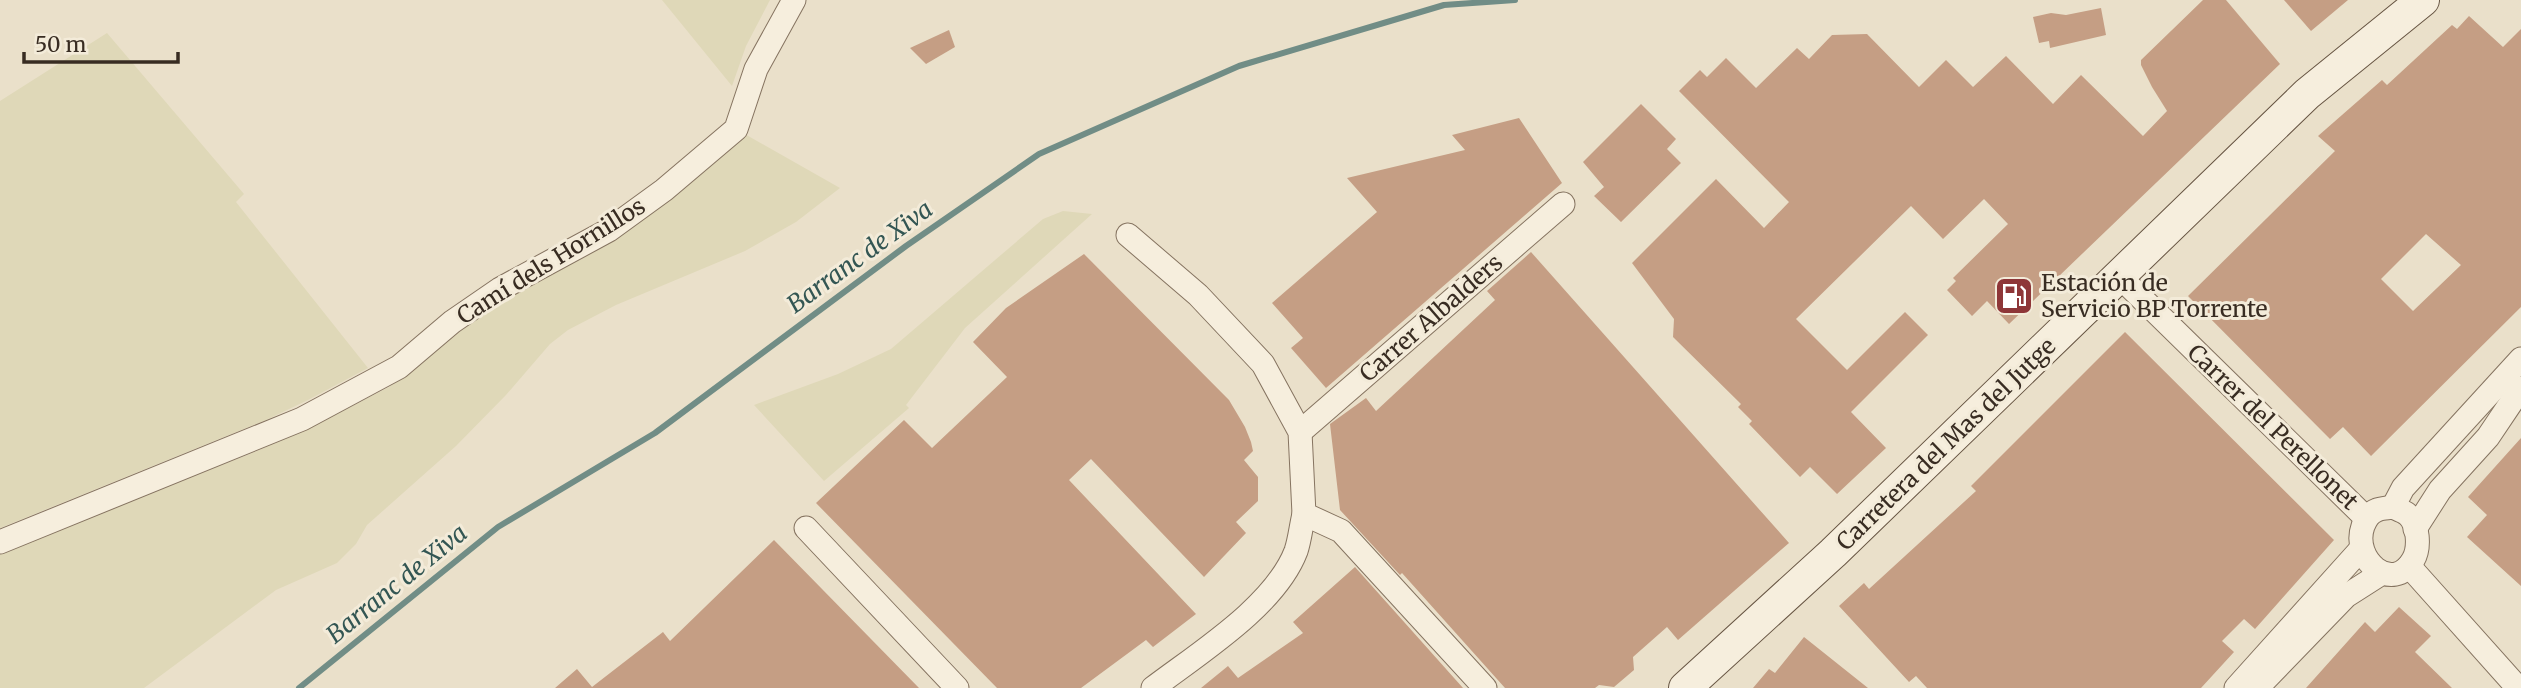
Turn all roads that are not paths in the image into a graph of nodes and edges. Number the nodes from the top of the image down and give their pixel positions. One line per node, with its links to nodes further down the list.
1 (794, 0): 14 (street, Camí dels Hornillos)
2 (2423, 0): 5 (street, Carretera del Mas del Jutge)
3 (1563, 204): 8 (street, Carrer Albalders)
4 (1128, 235): 8 (street)
5 (2120, 277): 11 (street, Carrer del Perellonet); 21 (street, Carretera del Mas del Jutge)
6 (2521, 359): 9 (street)
7 (2521, 388): 13 (street)
8 (1300, 432): 10 (street)
9 (2393, 507): 11 (street); 13 (street)
10 (1304, 514): 19 (street); 20 (street)
11 (2366, 518): 15 (street)
12 (806, 528): 18 (street)
13 (2415, 529): 16 (street)
14 (0, 542)
15 (2361, 549): 17 (street); 22 (street)
16 (2409, 566): 17 (street); 24 (street)
17 (2382, 573): 23 (street)
18 (957, 688)
19 (1153, 688)
20 (1485, 688)
21 (1685, 688)
22 (2236, 688)
23 (2257, 688)
24 (2518, 688)

